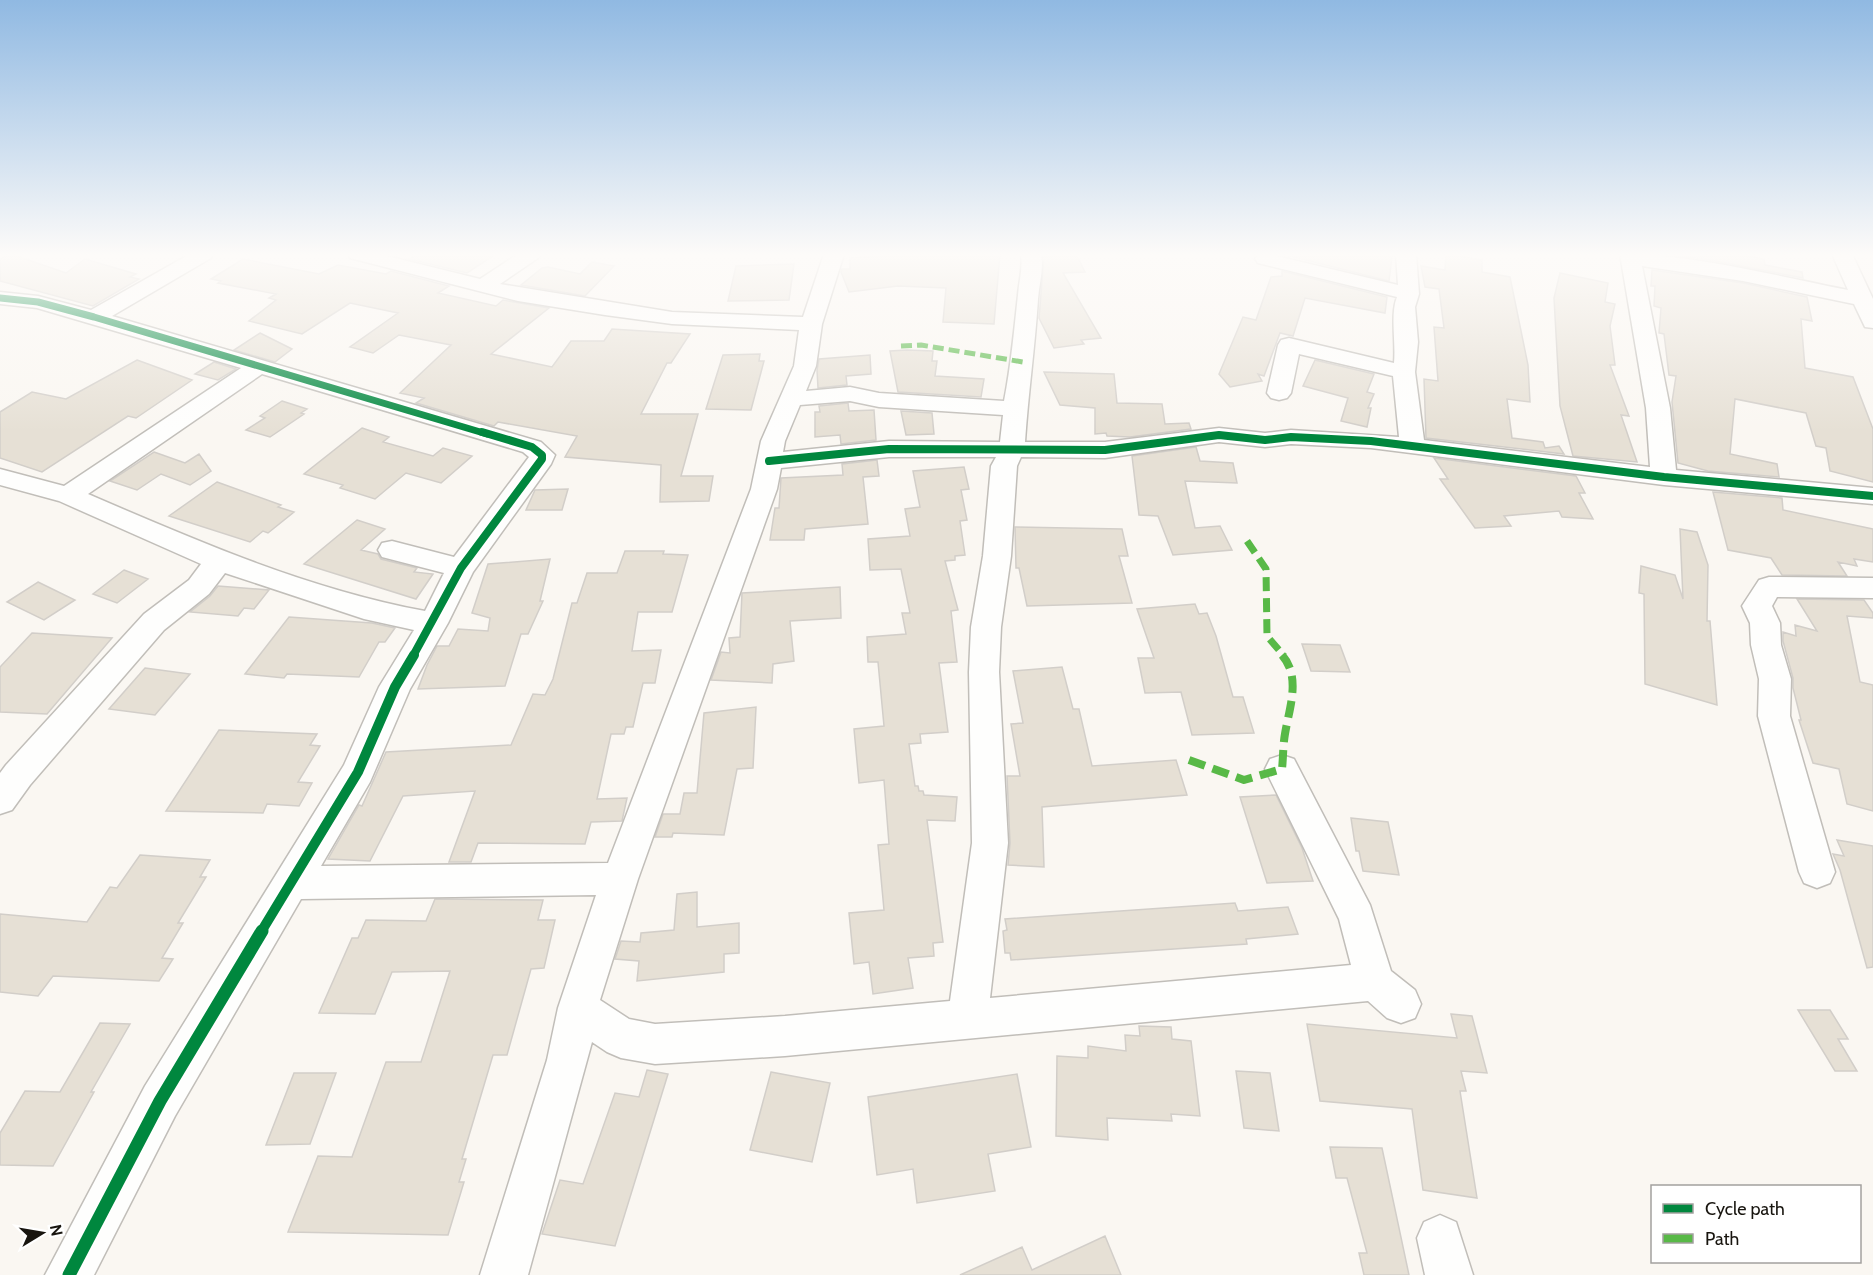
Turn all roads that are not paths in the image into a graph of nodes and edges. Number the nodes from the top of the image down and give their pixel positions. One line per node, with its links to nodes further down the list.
1 (81, 314): 8 (street)
2 (100, 314): 8 (street)
3 (642, 314): 9 (street)
4 (814, 314): 9 (street)
5 (1027, 314): 14 (street)
6 (1405, 314): 11 (street)
7 (1640, 314): 19 (street)
8 (94, 317): 10 (street)
9 (811, 324): 13 (street)
10 (258, 368): 20 (street); 24 (street)
11 (1404, 372): 12 (street); 15 (street)
12 (1279, 393)
13 (789, 399): 14 (street); 17 (street)
14 (1015, 409): 16 (street)
15 (1412, 447): 16 (street); 19 (street)
16 (1012, 450): 17 (street); 33 (street)
17 (769, 461): 30 (street)
18 (0, 477): 20 (street)
19 (1664, 477): 21 (street)
20 (68, 495): 23 (street)
21 (1873, 496)
22 (393, 550): 24 (street)
23 (219, 561): 26 (street); 28 (street)
24 (461, 568): 26 (street)
25 (1873, 588): 29 (street)
26 (433, 623): 31 (street)
27 (1282, 769): 33 (street)
28 (6, 781)
29 (1817, 872)
30 (620, 879): 31 (street); 32 (street)
31 (293, 883): 34 (street)
32 (578, 1008): 33 (street); 35 (street)
33 (968, 1018)
34 (69, 1275)
35 (504, 1275)

